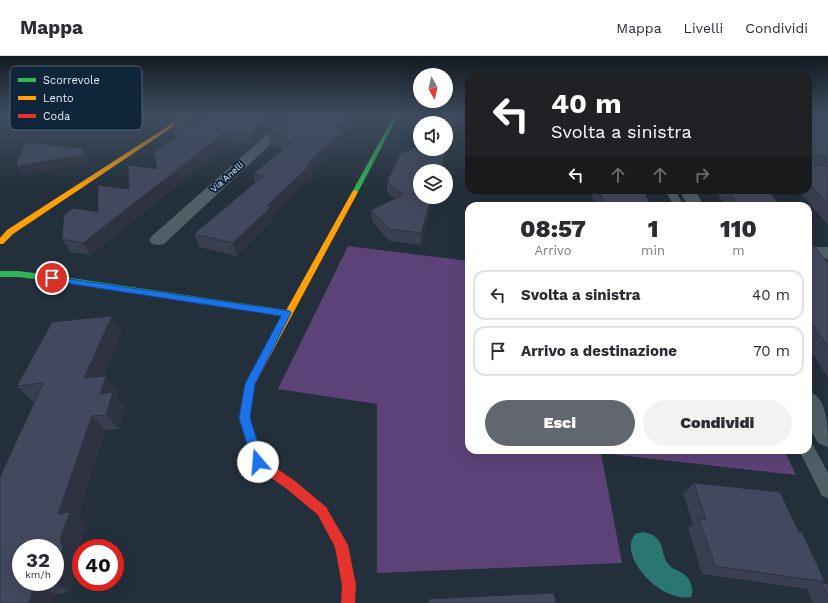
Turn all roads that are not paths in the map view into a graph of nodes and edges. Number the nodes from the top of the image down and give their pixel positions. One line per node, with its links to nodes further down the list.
1 (151, 140): 5 (street)
2 (269, 140): 4 (street, Via Anelli)
3 (383, 140): 9 (street)
4 (158, 240)
5 (0, 242)
6 (812, 252): 7 (street)
7 (828, 253)
8 (0, 274): 9 (street)
9 (287, 313): 14 (street)
10 (812, 408): 11 (street)
11 (827, 432)
12 (809, 454): 13 (lane)
13 (828, 490)
14 (348, 603)

